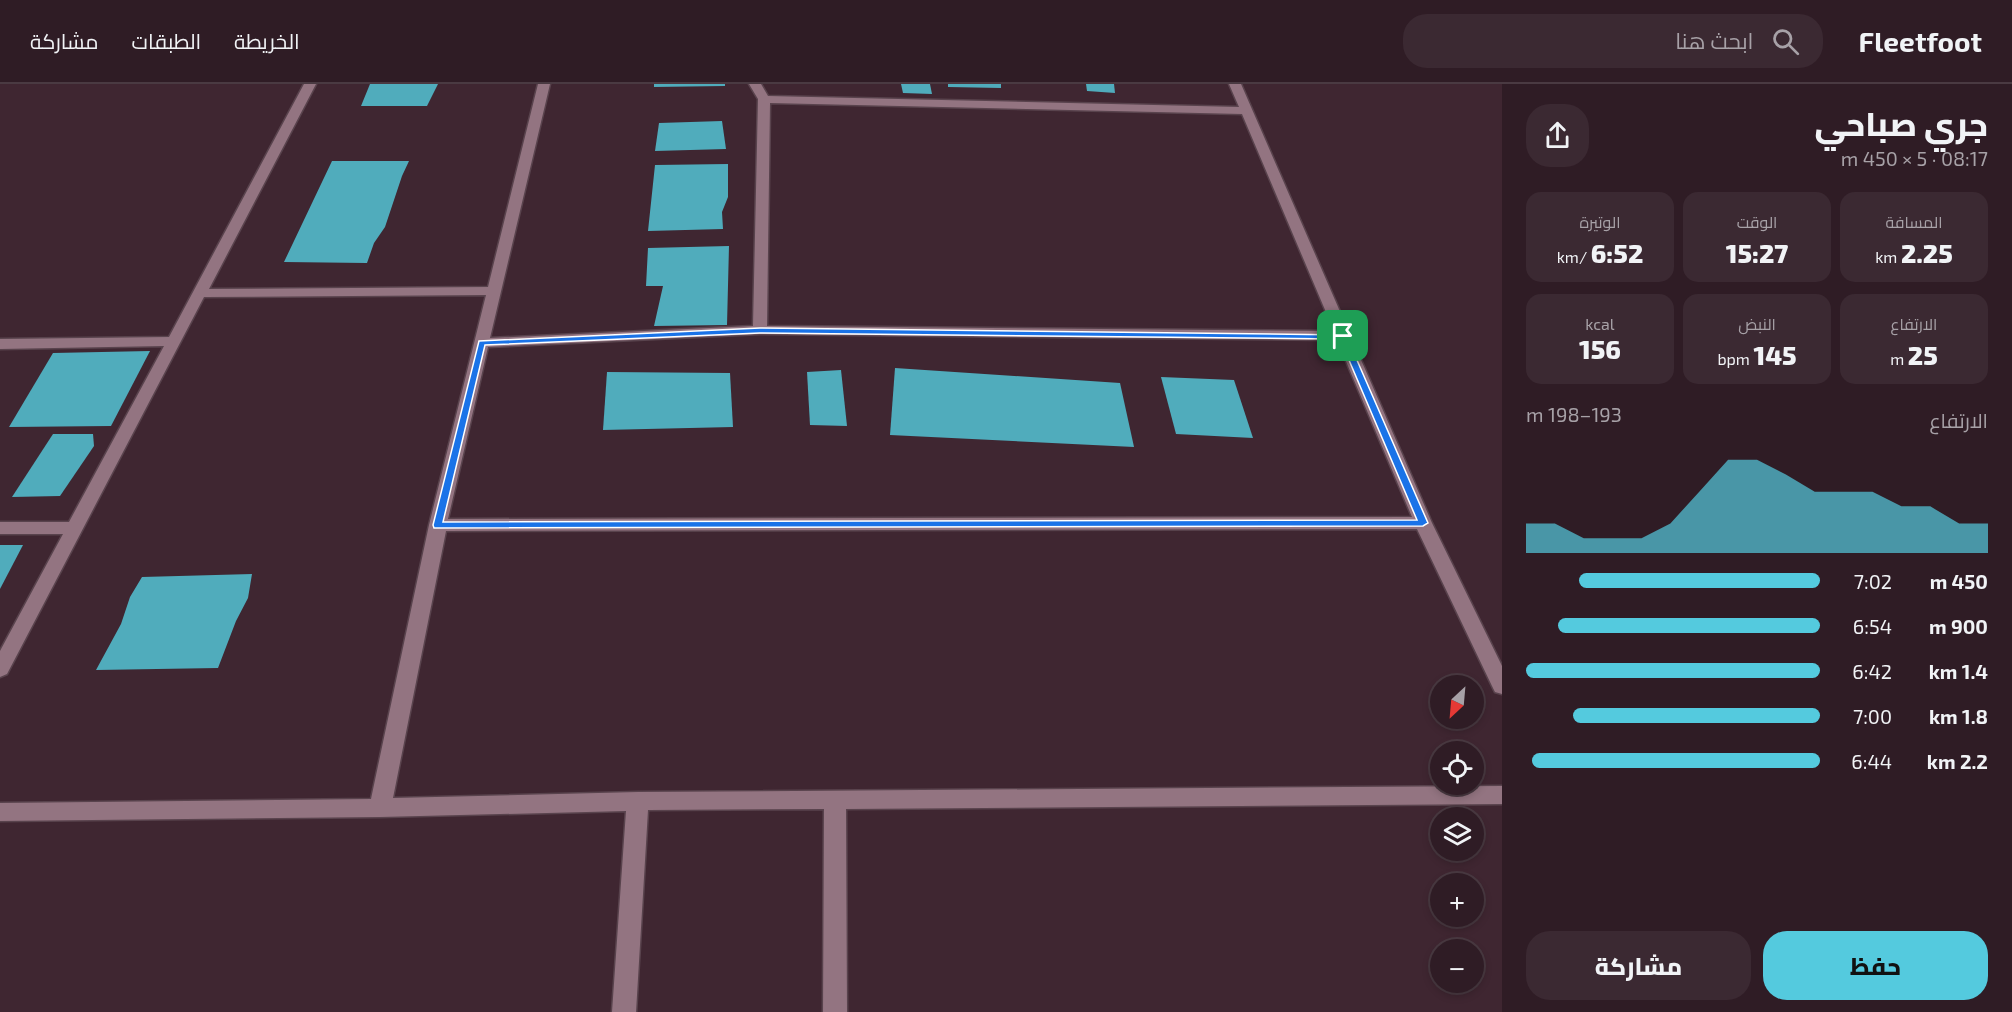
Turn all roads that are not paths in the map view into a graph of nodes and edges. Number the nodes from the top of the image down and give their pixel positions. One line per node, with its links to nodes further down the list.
1 (310, 84): 8 (street)
2 (544, 84): 7 (street)
3 (754, 84): 5 (street)
4 (1235, 84): 6 (street)
5 (764, 99): 6 (street); 9 (street)
6 (1247, 111): 10 (street)
7 (495, 291): 8 (street); 12 (street)
8 (199, 293): 11 (street)
9 (760, 330): 10 (street); 12 (street)
10 (1343, 336): 14 (street)
11 (174, 341): 13 (street); 17 (street)
12 (482, 343): 15 (street)
13 (0, 344)
14 (1423, 523): 15 (street); 19 (street)
15 (438, 525): 23 (street)
16 (0, 528): 17 (street)
17 (74, 528): 18 (street)
18 (0, 669)
19 (1502, 686)
20 (1502, 795): 21 (street)
21 (835, 800): 22 (street); 26 (street)
22 (638, 801): 23 (street); 25 (street)
23 (380, 808): 24 (street)
24 (0, 812)
25 (624, 1012)
26 (835, 1012)

